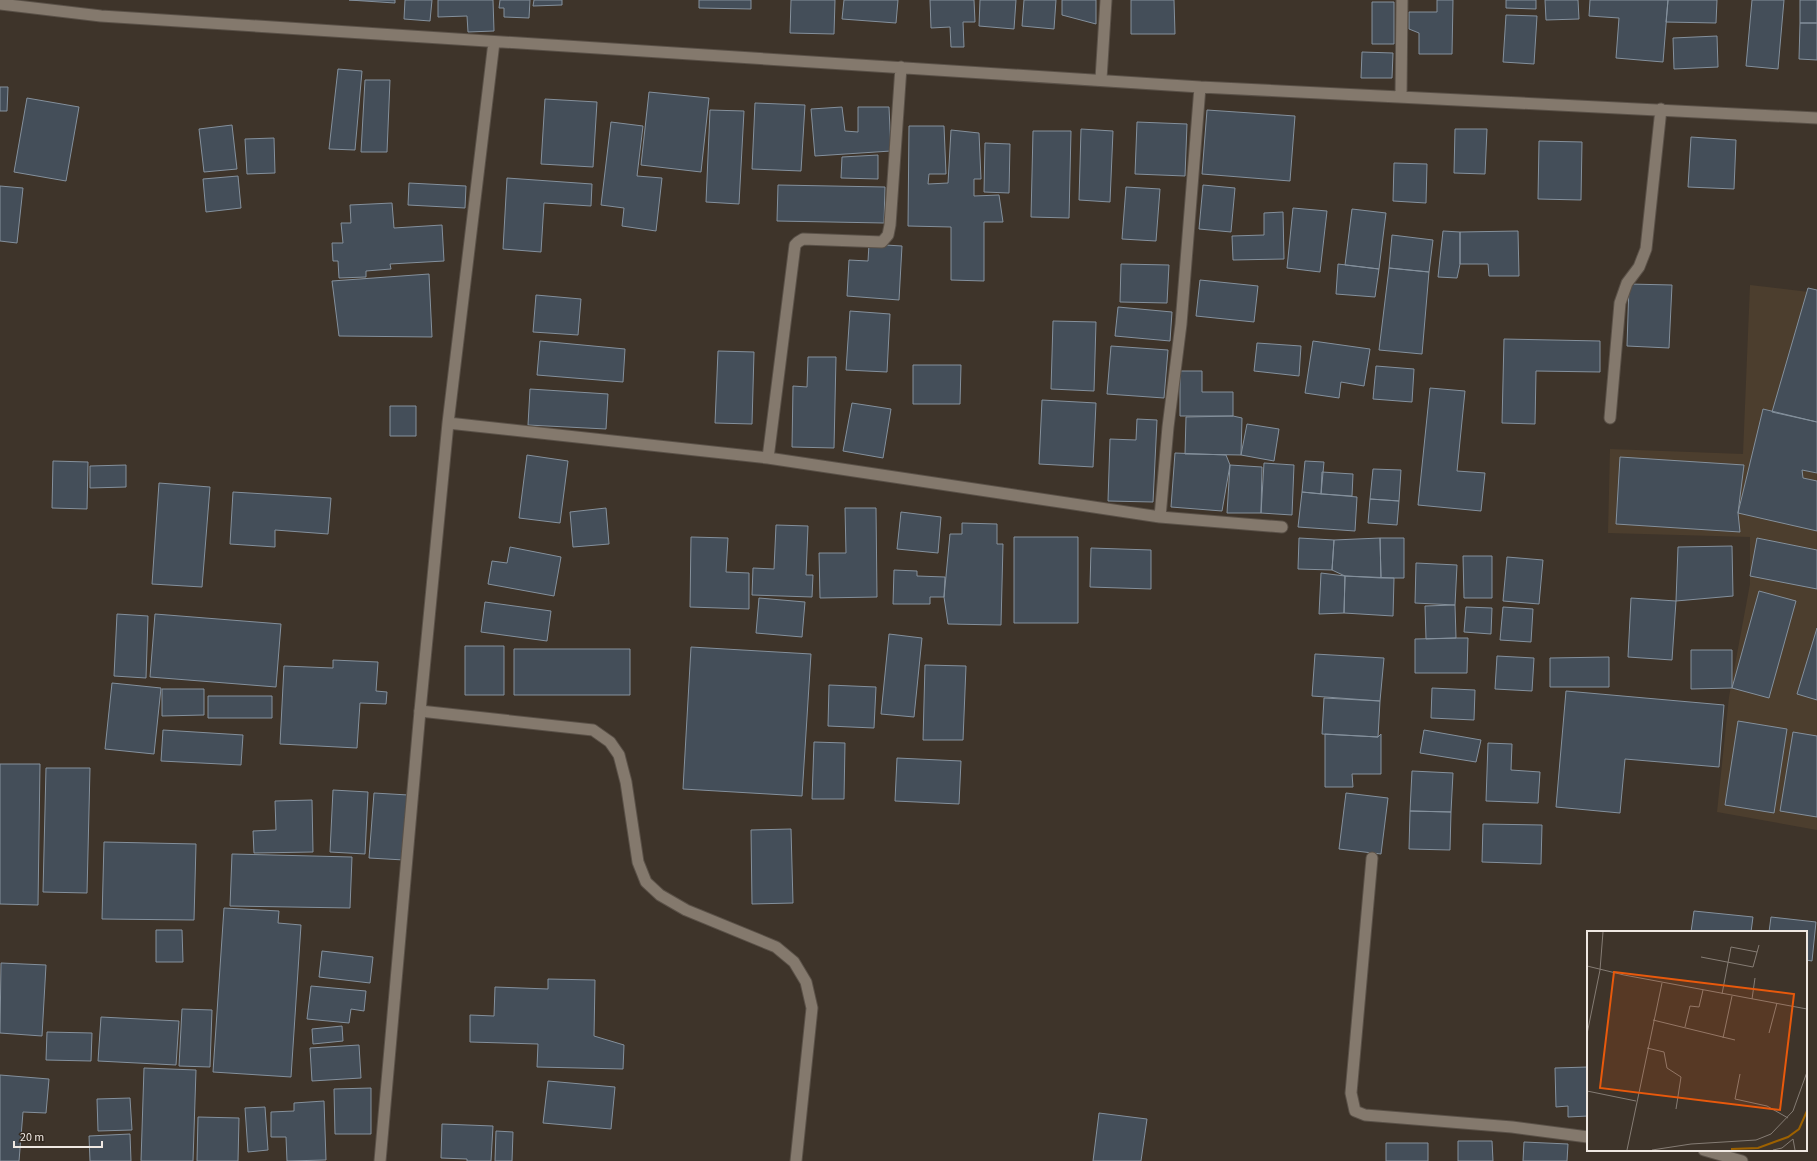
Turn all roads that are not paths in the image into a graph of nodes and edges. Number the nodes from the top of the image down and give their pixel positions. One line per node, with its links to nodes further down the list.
1 (1106, 0): 6 (street)
2 (1402, 0): 8 (street)
3 (0, 4): 4 (street)
4 (494, 42): 5 (street); 12 (street)
5 (901, 67): 6 (street); 13 (street)
6 (1101, 79): 7 (street)
7 (1200, 87): 8 (street); 14 (street)
8 (1401, 96): 9 (street)
9 (1661, 109): 10 (street); 11 (street)
10 (1817, 118)
11 (1610, 418)
12 (448, 423): 13 (street); 16 (street)
13 (768, 458): 14 (street)
14 (1160, 517): 15 (street)
15 (1282, 527)
16 (420, 711): 20 (street); 21 (street)
17 (1372, 858): 18 (street)
18 (1587, 1137)
19 (1707, 1151): 22 (street)
20 (380, 1161)
21 (796, 1161)
22 (1742, 1161)

